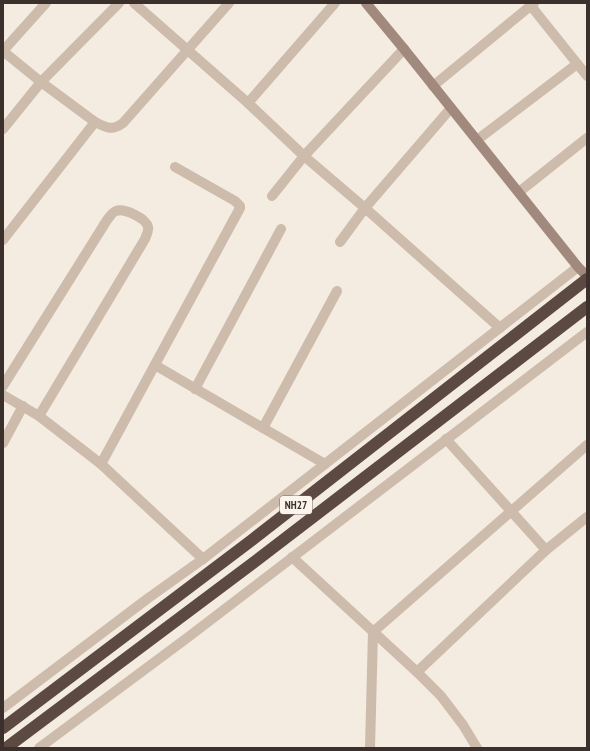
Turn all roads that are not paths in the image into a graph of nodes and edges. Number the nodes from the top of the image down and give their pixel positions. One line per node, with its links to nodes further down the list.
1 (46, 3): 10 (street)
2 (118, 3): 13 (street)
3 (134, 3): 9 (street)
4 (229, 3): 9 (street)
5 (335, 3): 15 (street)
6 (366, 3): 8 (street)
7 (533, 4): 11 (street); 14 (street)
8 (404, 49): 14 (street); 21 (street)
9 (187, 50): 15 (street); 17 (street)
10 (3, 51): 13 (street)
11 (577, 64): 12 (street); 20 (street)
12 (587, 76)
13 (41, 82): 17 (street); 18 (street)
14 (433, 86): 16 (street)
15 (248, 103): 21 (street)
16 (451, 108): 20 (street); 25 (street)
17 (95, 122): 27 (street)
18 (3, 129)
19 (587, 138): 23 (street)
20 (477, 140): 23 (street)
21 (304, 156): 24 (street); 25 (street)
22 (175, 167): 35 (street)
23 (519, 192): 29 (street)
24 (272, 196)
25 (365, 208): 28 (street); 33 (street)
26 (281, 229): 37 (street)
27 (3, 240)
28 (340, 242)
29 (578, 267): 30 (street); 33 (street)
30 (587, 277): 55 (highway, NH27)
31 (337, 291): 41 (street)
32 (587, 307): 56 (highway, NH27)
33 (500, 328): 46 (street)
34 (587, 332): 42 (street)
35 (155, 365): 37 (street); 45 (street)
36 (3, 386): 40 (street)
37 (195, 388): 41 (street)
38 (3, 395): 39 (street)
39 (23, 406): 40 (street); 43 (street)
40 (39, 416): 45 (street)
41 (263, 428): 46 (street)
42 (446, 439): 47 (street); 50 (street)
43 (3, 443)
44 (587, 445): 47 (street)
45 (101, 464): 51 (street)
46 (324, 464): 51 (street)
47 (511, 512): 49 (street); 52 (street)
48 (587, 517): 49 (street)
49 (546, 550): 53 (street)
50 (292, 557): 52 (street); 57 (street)
51 (203, 559): 54 (street)
52 (373, 632): 53 (street); 58 (street)
53 (417, 672): 59 (street)
54 (3, 708)
55 (3, 728)
56 (6, 748)
57 (39, 748)
58 (370, 748)
59 (477, 748)

